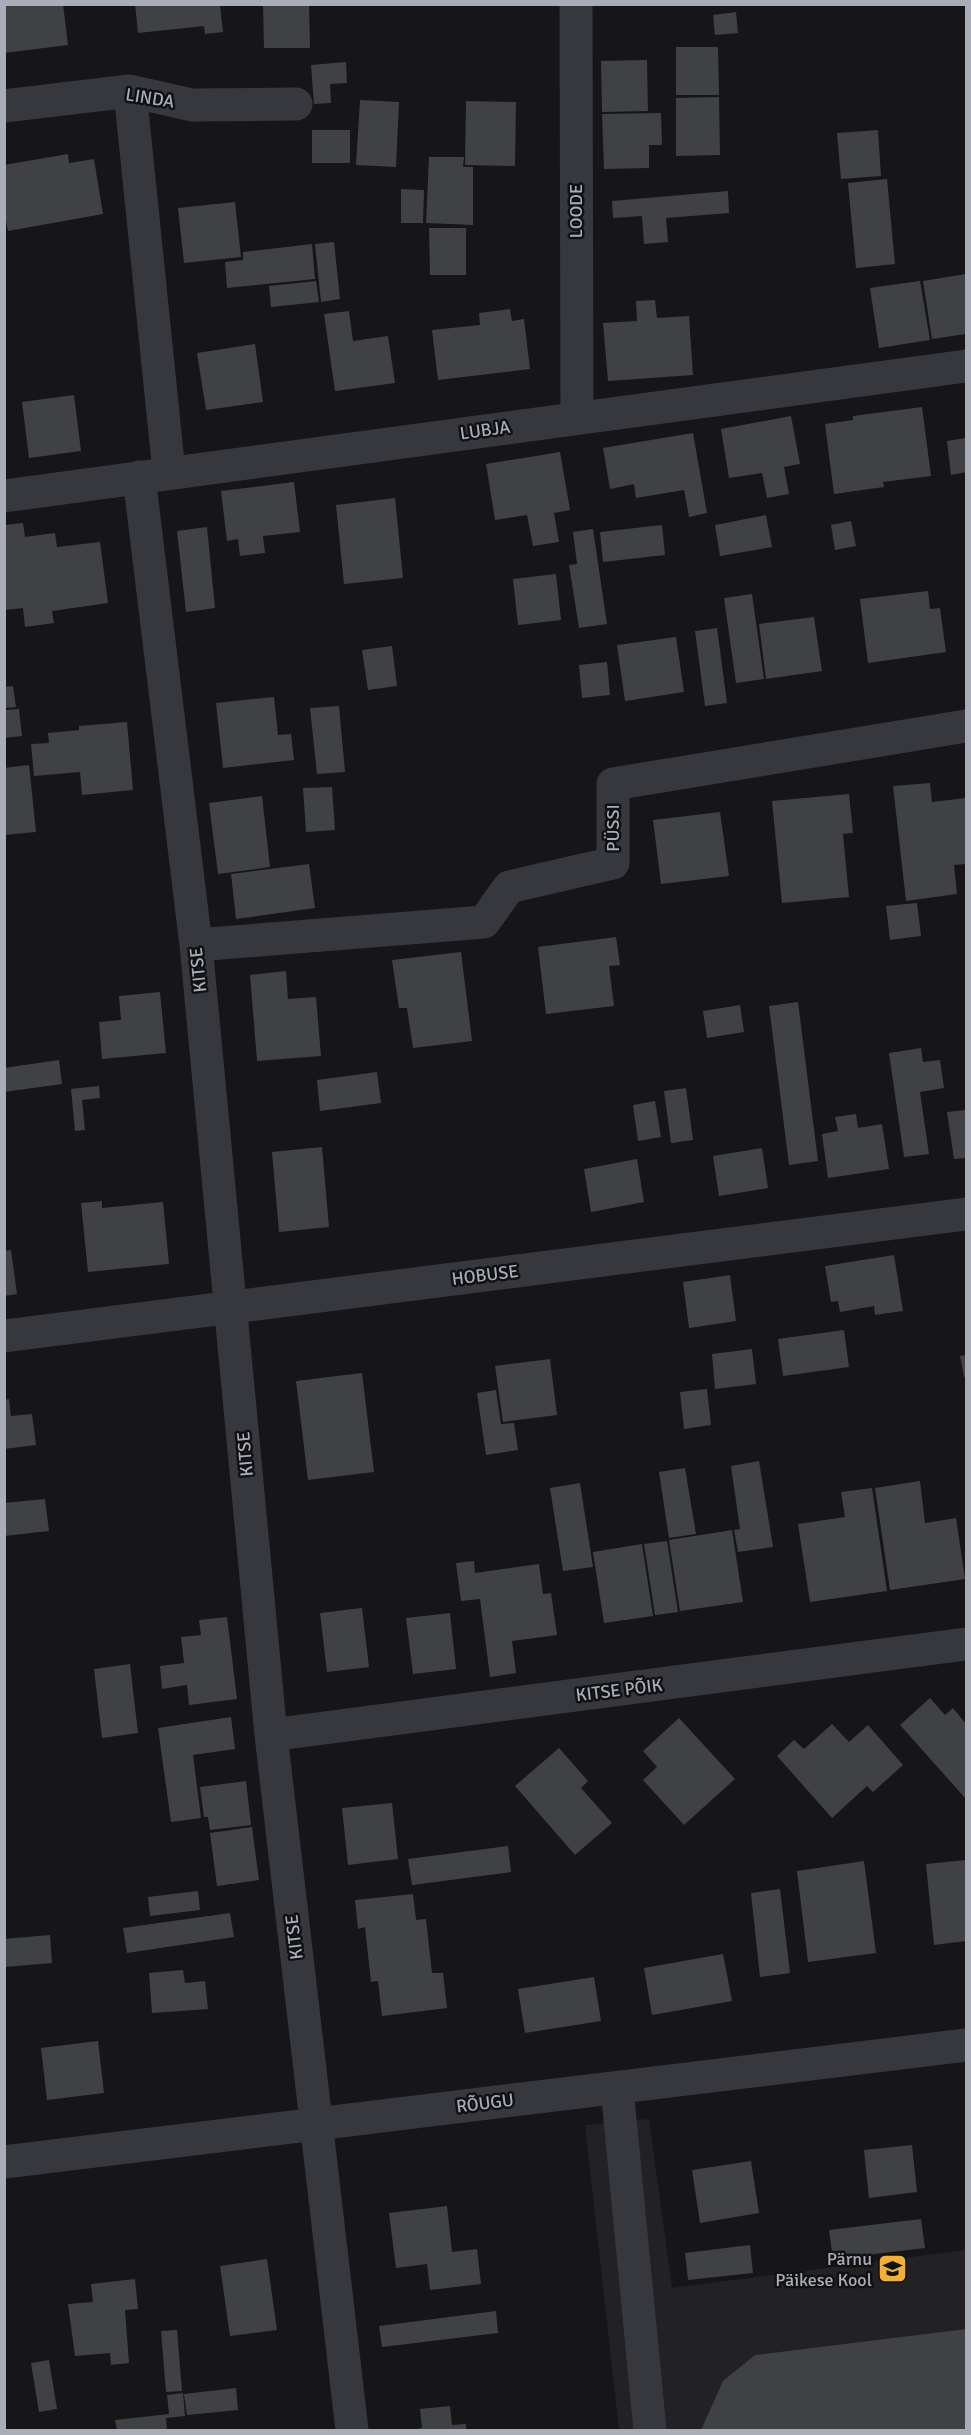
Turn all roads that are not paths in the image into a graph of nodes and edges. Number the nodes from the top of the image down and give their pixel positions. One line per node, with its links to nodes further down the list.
1 (576, 4): 6 (street, LOODE)
2 (130, 91): 3 (street, LINDA); 4 (street, LINDA); 7 (street, KITSE)
3 (296, 104)
4 (4, 106)
5 (966, 366): 6 (street, LUBJA)
6 (577, 418): 7 (street, LUBJA)
7 (154, 475): 8 (street, LUBJA); 10 (street, KITSE)
8 (4, 496)
9 (966, 726): 10 (street, PÜSSI)
10 (196, 945): 12 (street, KITSE)
11 (966, 1214): 12 (street, HOBUSE)
12 (231, 1307): 13 (street, HOBUSE); 15 (street, KITSE)
13 (4, 1336)
14 (966, 1644): 15 (street, KITSE PÕIK)
15 (271, 1735): 18 (street, KITSE)
16 (966, 2045): 17 (street, RÕUGU)
17 (616, 2088): 18 (street, RÕUGU); 21 (street)
18 (316, 2122): 19 (street, RÕUGU); 20 (street, KITSE)
19 (4, 2162)
20 (352, 2430)
21 (650, 2430)

